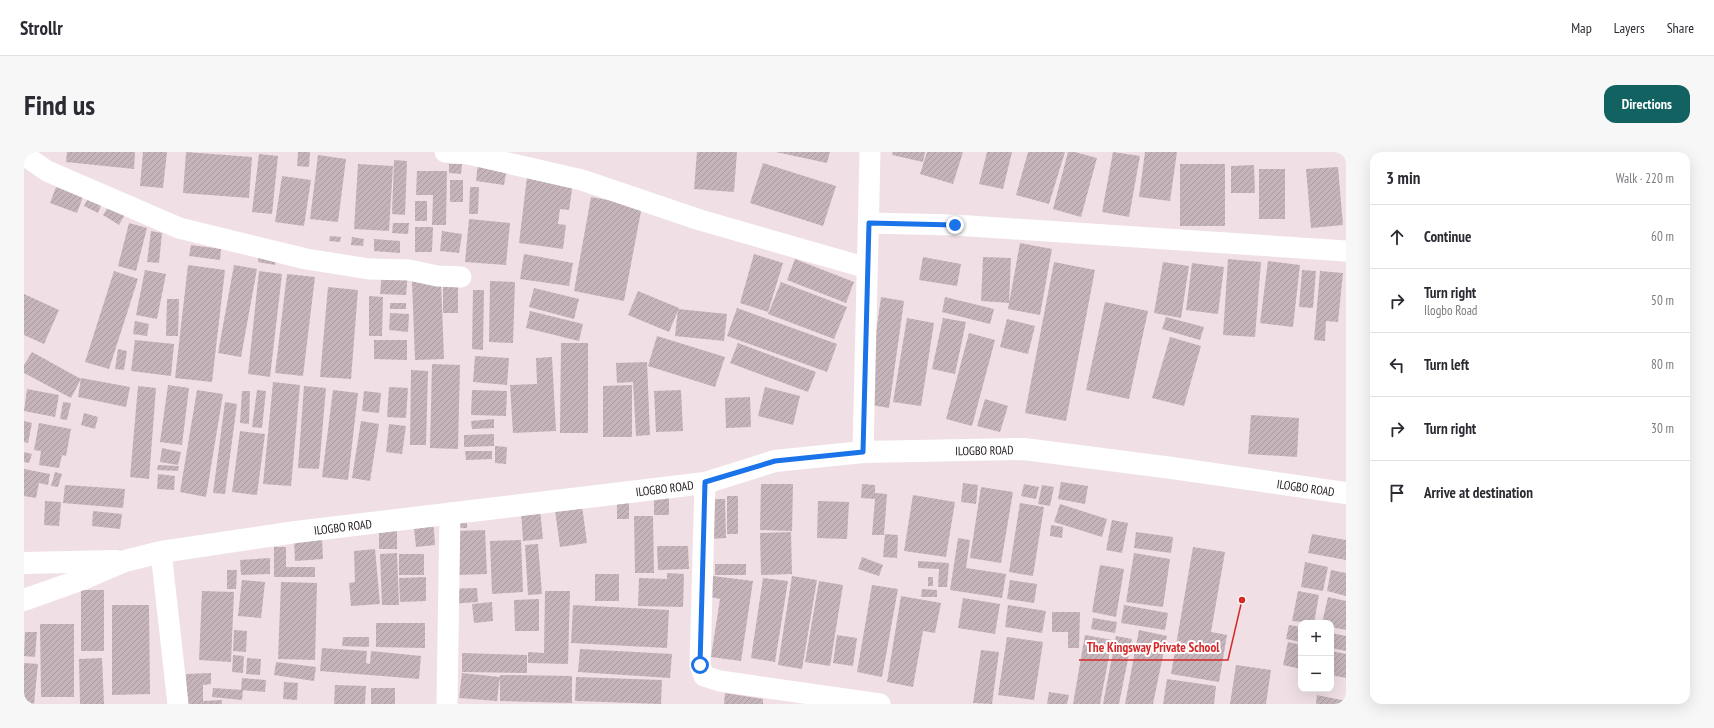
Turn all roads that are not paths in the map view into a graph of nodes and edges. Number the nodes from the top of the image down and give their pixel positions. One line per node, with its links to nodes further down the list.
1 (445, 152): 6 (street)
2 (870, 152): 4 (street)
3 (24, 155): 7 (street)
4 (869, 223): 5 (street); 6 (street)
5 (1346, 251)
6 (867, 268): 8 (street)
7 (461, 277)
8 (863, 452): 9 (main road, ILOGBO ROAD); 10 (main road, ILOGBO ROAD)
9 (705, 482): 11 (main road, ILOGBO ROAD); 18 (street)
10 (1346, 493)
11 (450, 513): 12 (main road, ILOGBO ROAD); 17 (street)
12 (161, 552): 13 (main road, ILOGBO ROAD); 16 (street)
13 (125, 561): 14 (main road); 15 (main road)
14 (24, 563)
15 (24, 600)
16 (178, 704)
17 (447, 704)
18 (880, 704)

